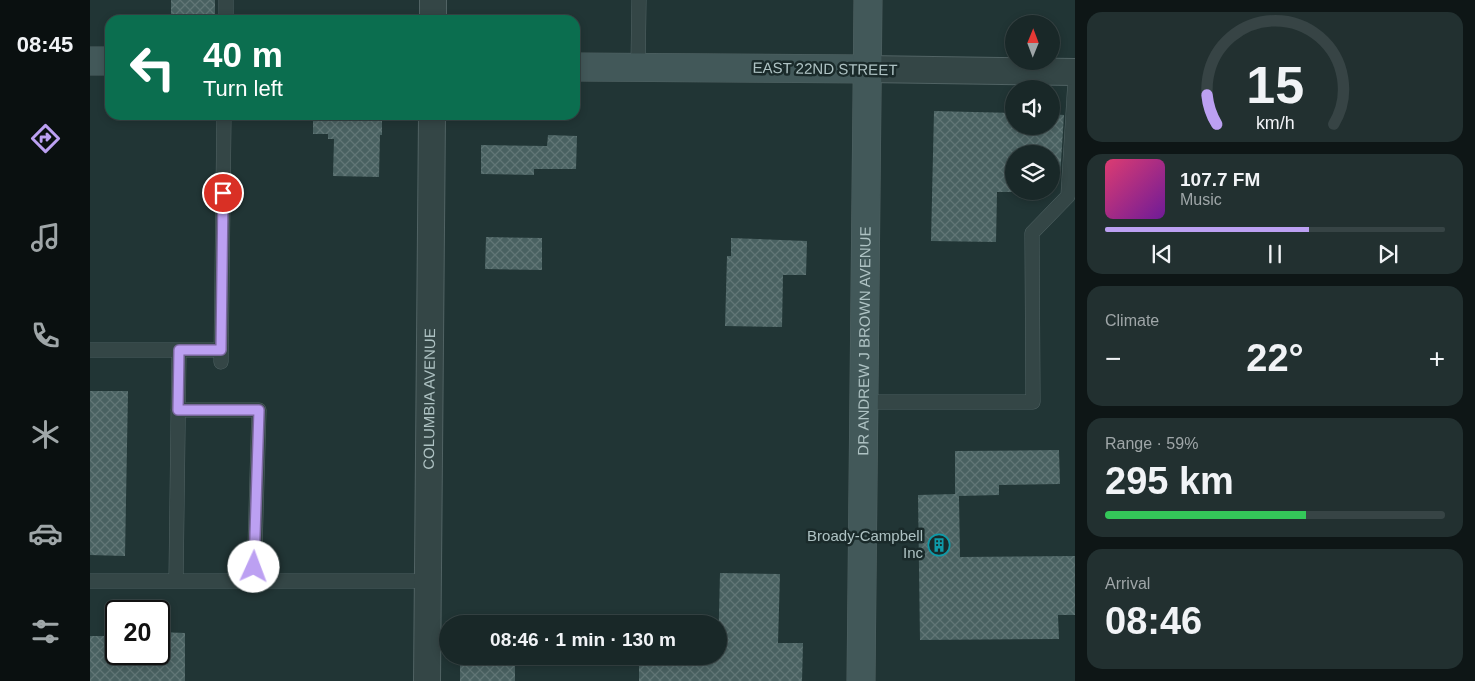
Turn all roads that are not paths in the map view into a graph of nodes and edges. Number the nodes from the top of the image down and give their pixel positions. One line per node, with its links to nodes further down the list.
1 (226, 0): 5 (lane)
2 (433, 0): 6 (street)
3 (639, 0): 10 (lane)
4 (868, 0): 11 (main road, DR ANDREW J BROWN AVENUE)
5 (226, 15)
6 (433, 15)
7 (90, 61): 8 (main road)
8 (105, 61)
9 (580, 66): 10 (main road, EAST 22ND STREET)
10 (638, 67): 11 (main road, EAST 22ND STREET)
11 (867, 69): 12 (street, EAST 22ND STREET); 18 (main road, DR ANDREW J BROWN AVENUE)
12 (1075, 72)
13 (1075, 82): 18 (lane)
14 (224, 120): 17 (lane)
15 (432, 120): 23 (street, COLUMBIA AVENUE)
16 (90, 350): 17 (lane)
17 (179, 350): 19 (lane)
18 (864, 402): 25 (main road, DR ANDREW J BROWN AVENUE)
19 (178, 410): 21 (lane); 22 (lane)
20 (90, 581): 21 (lane)
21 (176, 581): 22 (lane)
22 (254, 581): 23 (lane)
23 (428, 581): 24 (street, COLUMBIA AVENUE)
24 (428, 681)
25 (862, 681)

